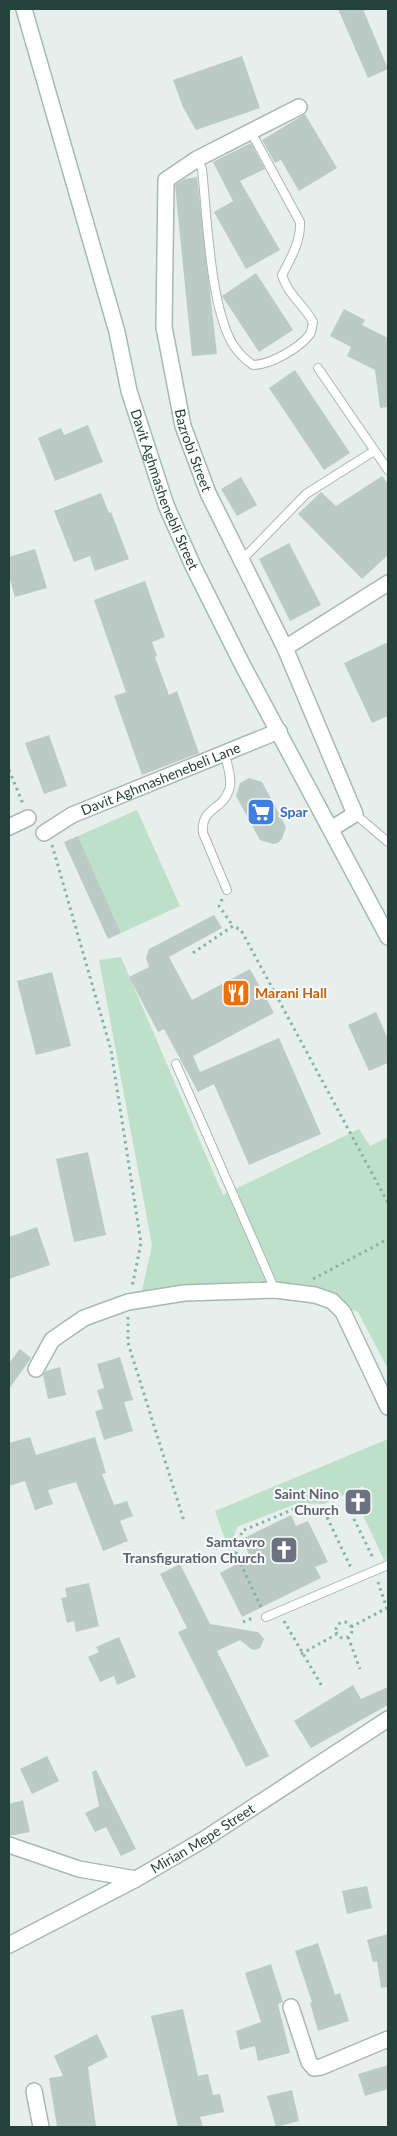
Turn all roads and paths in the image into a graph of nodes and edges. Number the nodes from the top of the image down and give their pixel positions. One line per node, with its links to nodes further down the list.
1 (24, 9): 11 (street, Davit Aghmashenebli Street)
2 (299, 107): 3 (street, Bazrobi Street)
3 (252, 132): 4 (street, Bazrobi Street); 4 (lane)
4 (196, 159): 8 (street, Bazrobi Street)
5 (318, 368): 6 (lane)
6 (374, 451): 7 (lane); 8 (lane)
7 (388, 470)
8 (240, 562): 10 (street, Bazrobi Street)
9 (388, 583): 10 (street)
10 (285, 648): 14 (street, Bazrobi Street)
11 (279, 731): 12 (street, Davit Aghmashenebeli Lane); 17 (street, Davit Aghmashenebli Street)
12 (226, 754): 18 (street, Davit Aghmashenebeli Lane); 20 (lane)
13 (9, 770): 15 (path)
14 (355, 814): 17 (street); 19 (lane)
15 (28, 818): 16 (street)
16 (9, 827)
17 (331, 829): 22 (street, Davit Aghmashenebli Street)
18 (44, 833): 29 (path)
19 (388, 842)
20 (227, 890): 21 (path)
21 (233, 926): 23 (path); 25 (path)
22 (388, 937)
23 (193, 953)
24 (176, 1064): 27 (lane)
25 (388, 1203)
26 (388, 1239): 28 (path)
27 (275, 1290): 28 (street); 29 (street)
28 (306, 1293): 31 (street)
29 (128, 1302): 30 (street); 33 (path)
30 (36, 1369)
31 (388, 1407)
32 (352, 1513): 35 (path)
33 (184, 1521)
34 (388, 1565): 35 (lane)
35 (378, 1568): 36 (lane)
36 (355, 1577): 39 (lane); 39 (path)
37 (377, 1578): 38 (path)
38 (388, 1610): 41 (path)
39 (266, 1617)
40 (283, 1620): 44 (path)
41 (351, 1626): 42 (path); 43 (path)
42 (337, 1634): 43 (path); 44 (path)
43 (348, 1637): 45 (path)
44 (301, 1654): 46 (path)
45 (360, 1669)
46 (323, 1688)
47 (388, 1718): 49 (street, Mirian Mepe Street)
48 (9, 1845): 49 (street)
49 (136, 1879): 50 (street, Mirian Mepe Street)
50 (9, 1945)
51 (291, 2007): 52 (street)
52 (388, 2039)
53 (34, 2091): 54 (street)
54 (42, 2127)

